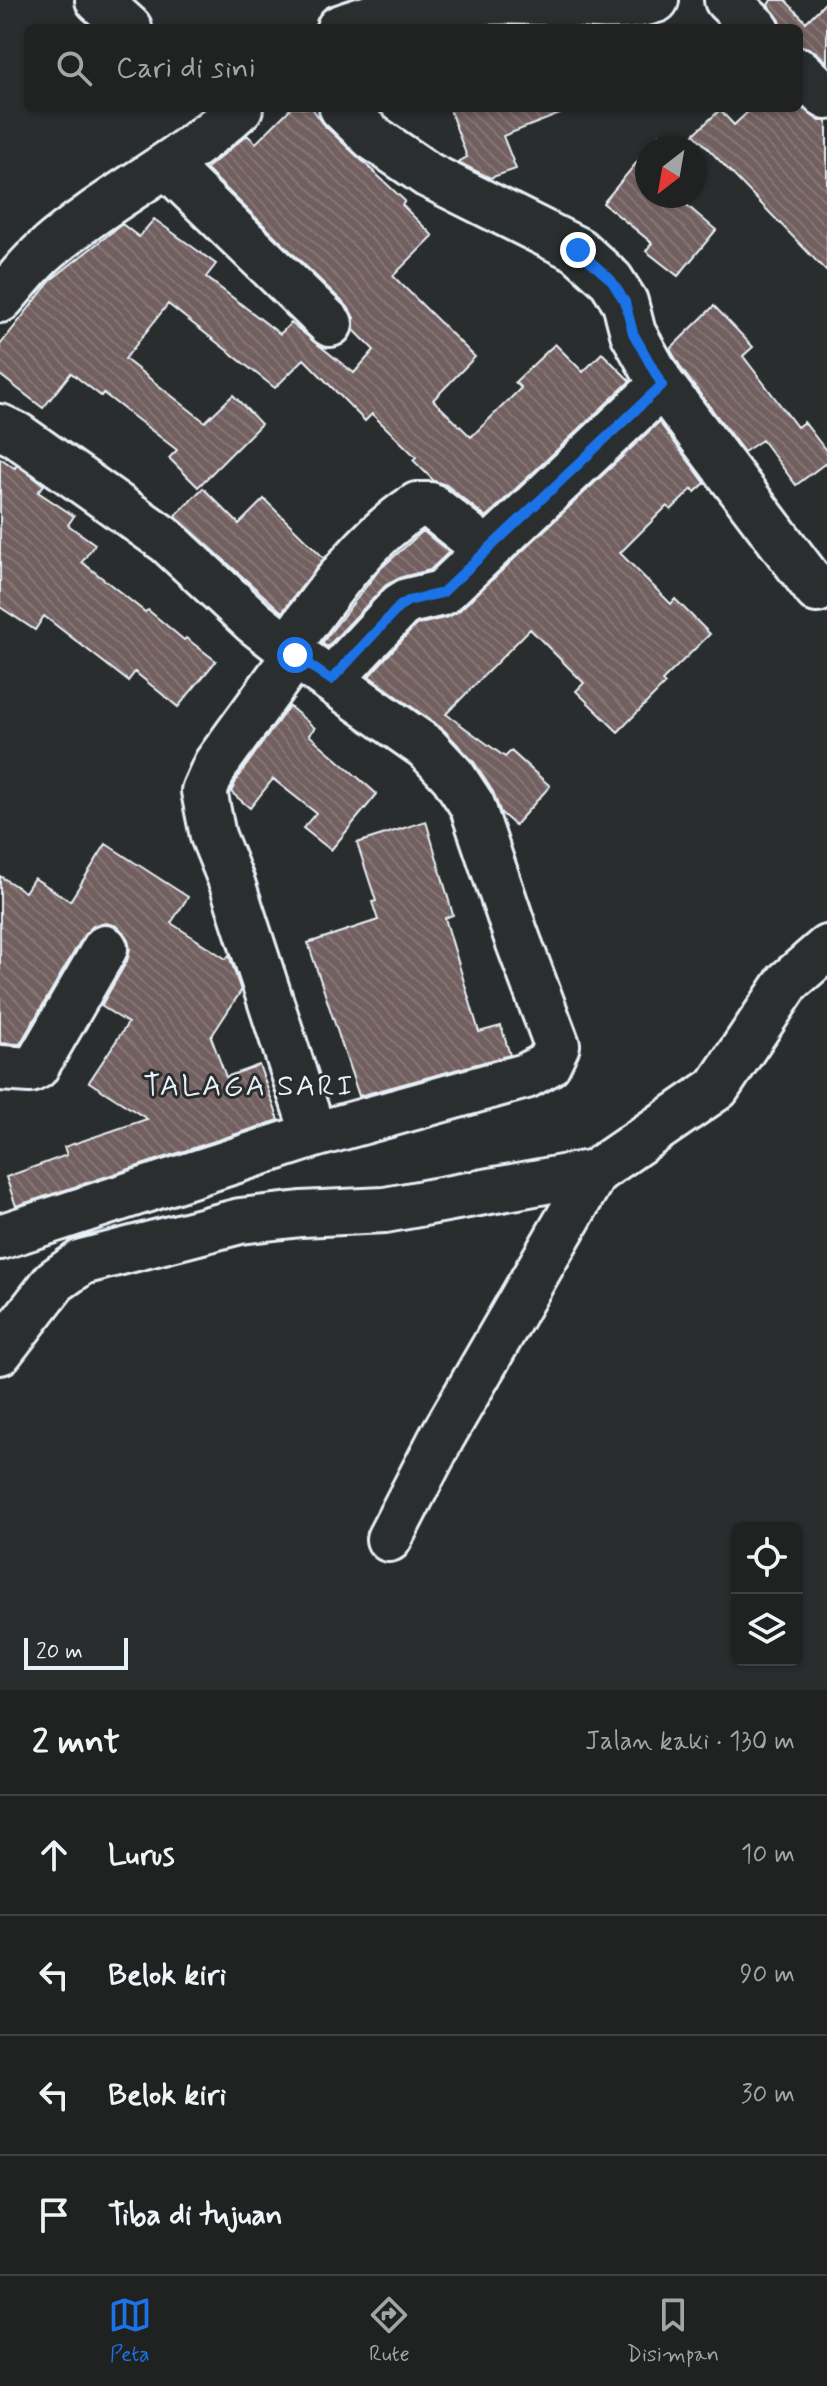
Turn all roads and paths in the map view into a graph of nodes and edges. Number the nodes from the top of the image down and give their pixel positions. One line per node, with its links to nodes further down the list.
1 (98, 0): 4 (street)
2 (656, 0): 5 (street)
3 (727, 0): 6 (street)
4 (125, 24)
5 (350, 24)
6 (752, 24)
7 (803, 74): 8 (street)
8 (827, 97)
9 (229, 112): 11 (street)
10 (346, 112): 14 (street)
11 (168, 167): 12 (street); 13 (street)
12 (0, 300)
13 (330, 324)
14 (662, 385): 16 (street); 17 (street)
15 (0, 427): 18 (street)
16 (487, 550): 18 (street); 19 (street)
17 (817, 590)
18 (291, 651): 19 (street); 23 (street)
19 (331, 680): 23 (street)
20 (105, 948): 22 (street)
21 (827, 948): 24 (street)
22 (0, 1068)
23 (314, 1135): 25 (street)
24 (595, 1172): 26 (street); 27 (street)
25 (0, 1237)
26 (0, 1352)
27 (389, 1539)

